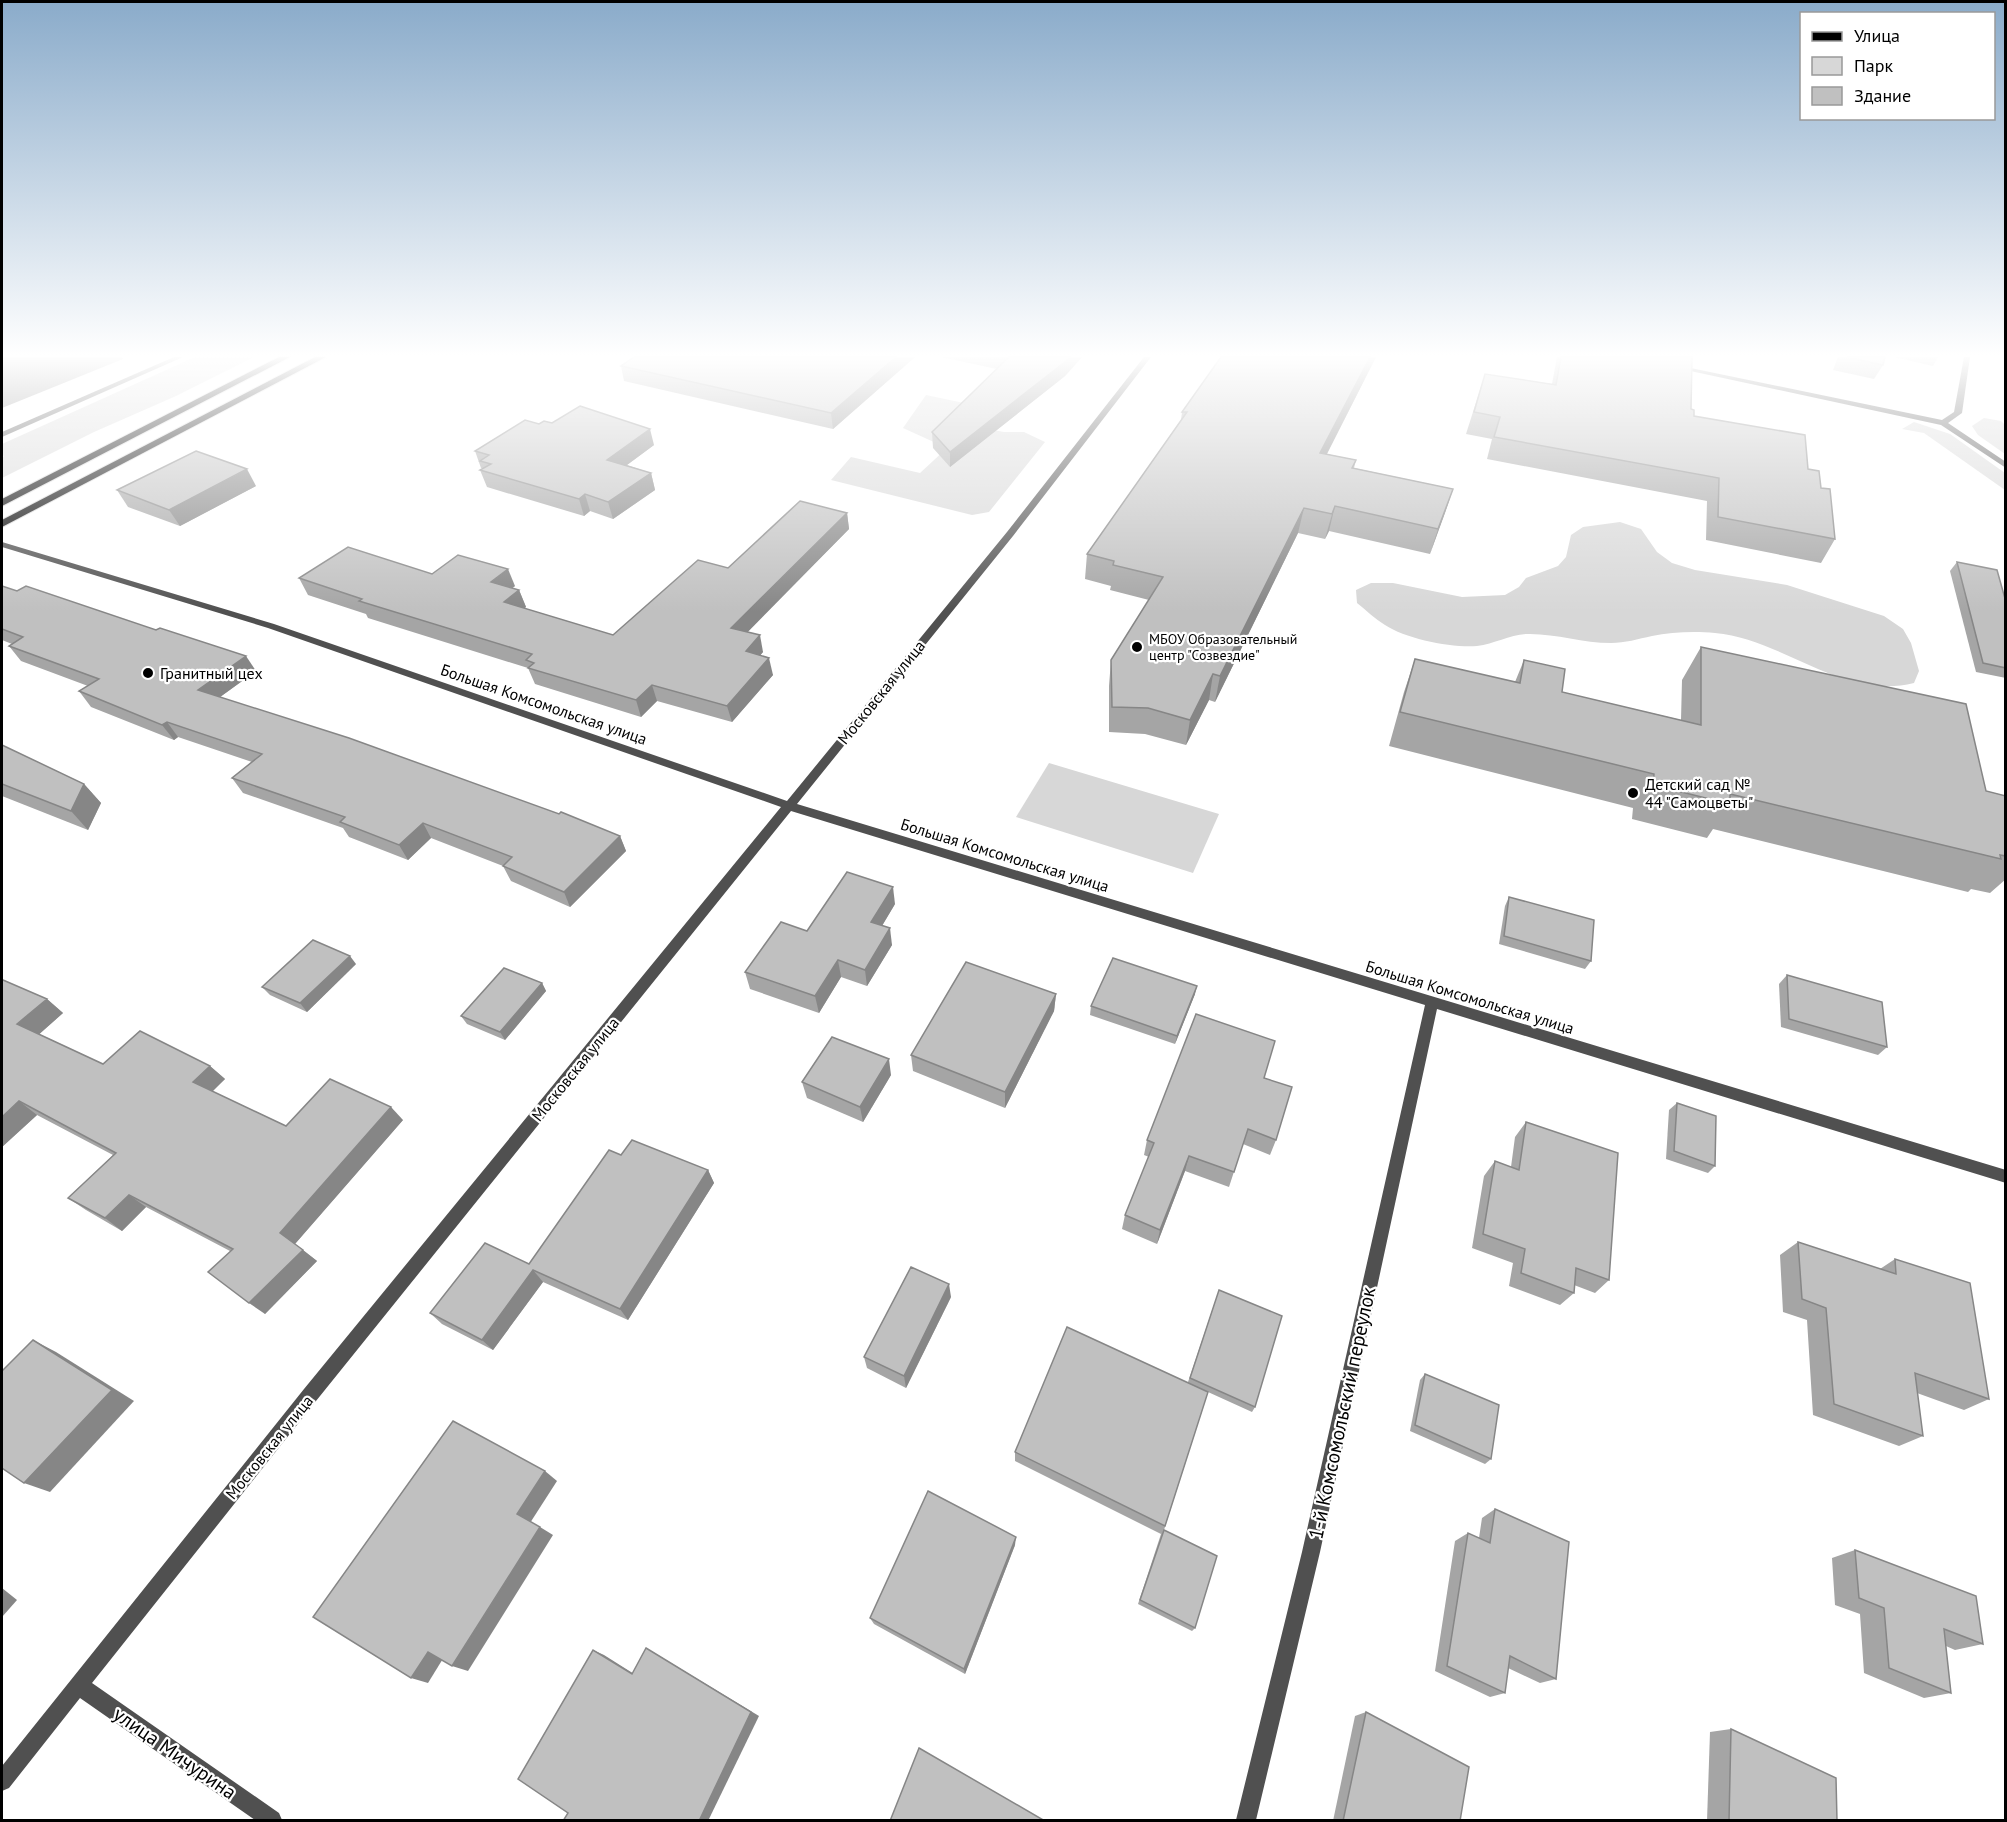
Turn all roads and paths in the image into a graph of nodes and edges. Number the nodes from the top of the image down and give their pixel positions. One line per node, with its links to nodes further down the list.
1 (121, 442): 6 (main road)
2 (159, 442): 7 (main road)
3 (1082, 442): 9 (street, Московская улица)
4 (1972, 442): 5 (street)
5 (2006, 465)
6 (2, 503)
7 (2, 524)
8 (2, 544): 9 (street, Большая Комсомольская улица)
9 (789, 806): 10 (street, Большая Комсомольская улица); 12 (street, Московская улица)
10 (1432, 1003): 11 (street, Большая Комсомольская улица); 15 (street, 1-й Комсомольский переулок)
11 (2006, 1177)
12 (79, 1686): 13 (street, Московская улица); 14 (street, улица Мичурина)
13 (2, 1781)
14 (272, 1821)
15 (1245, 1821)

